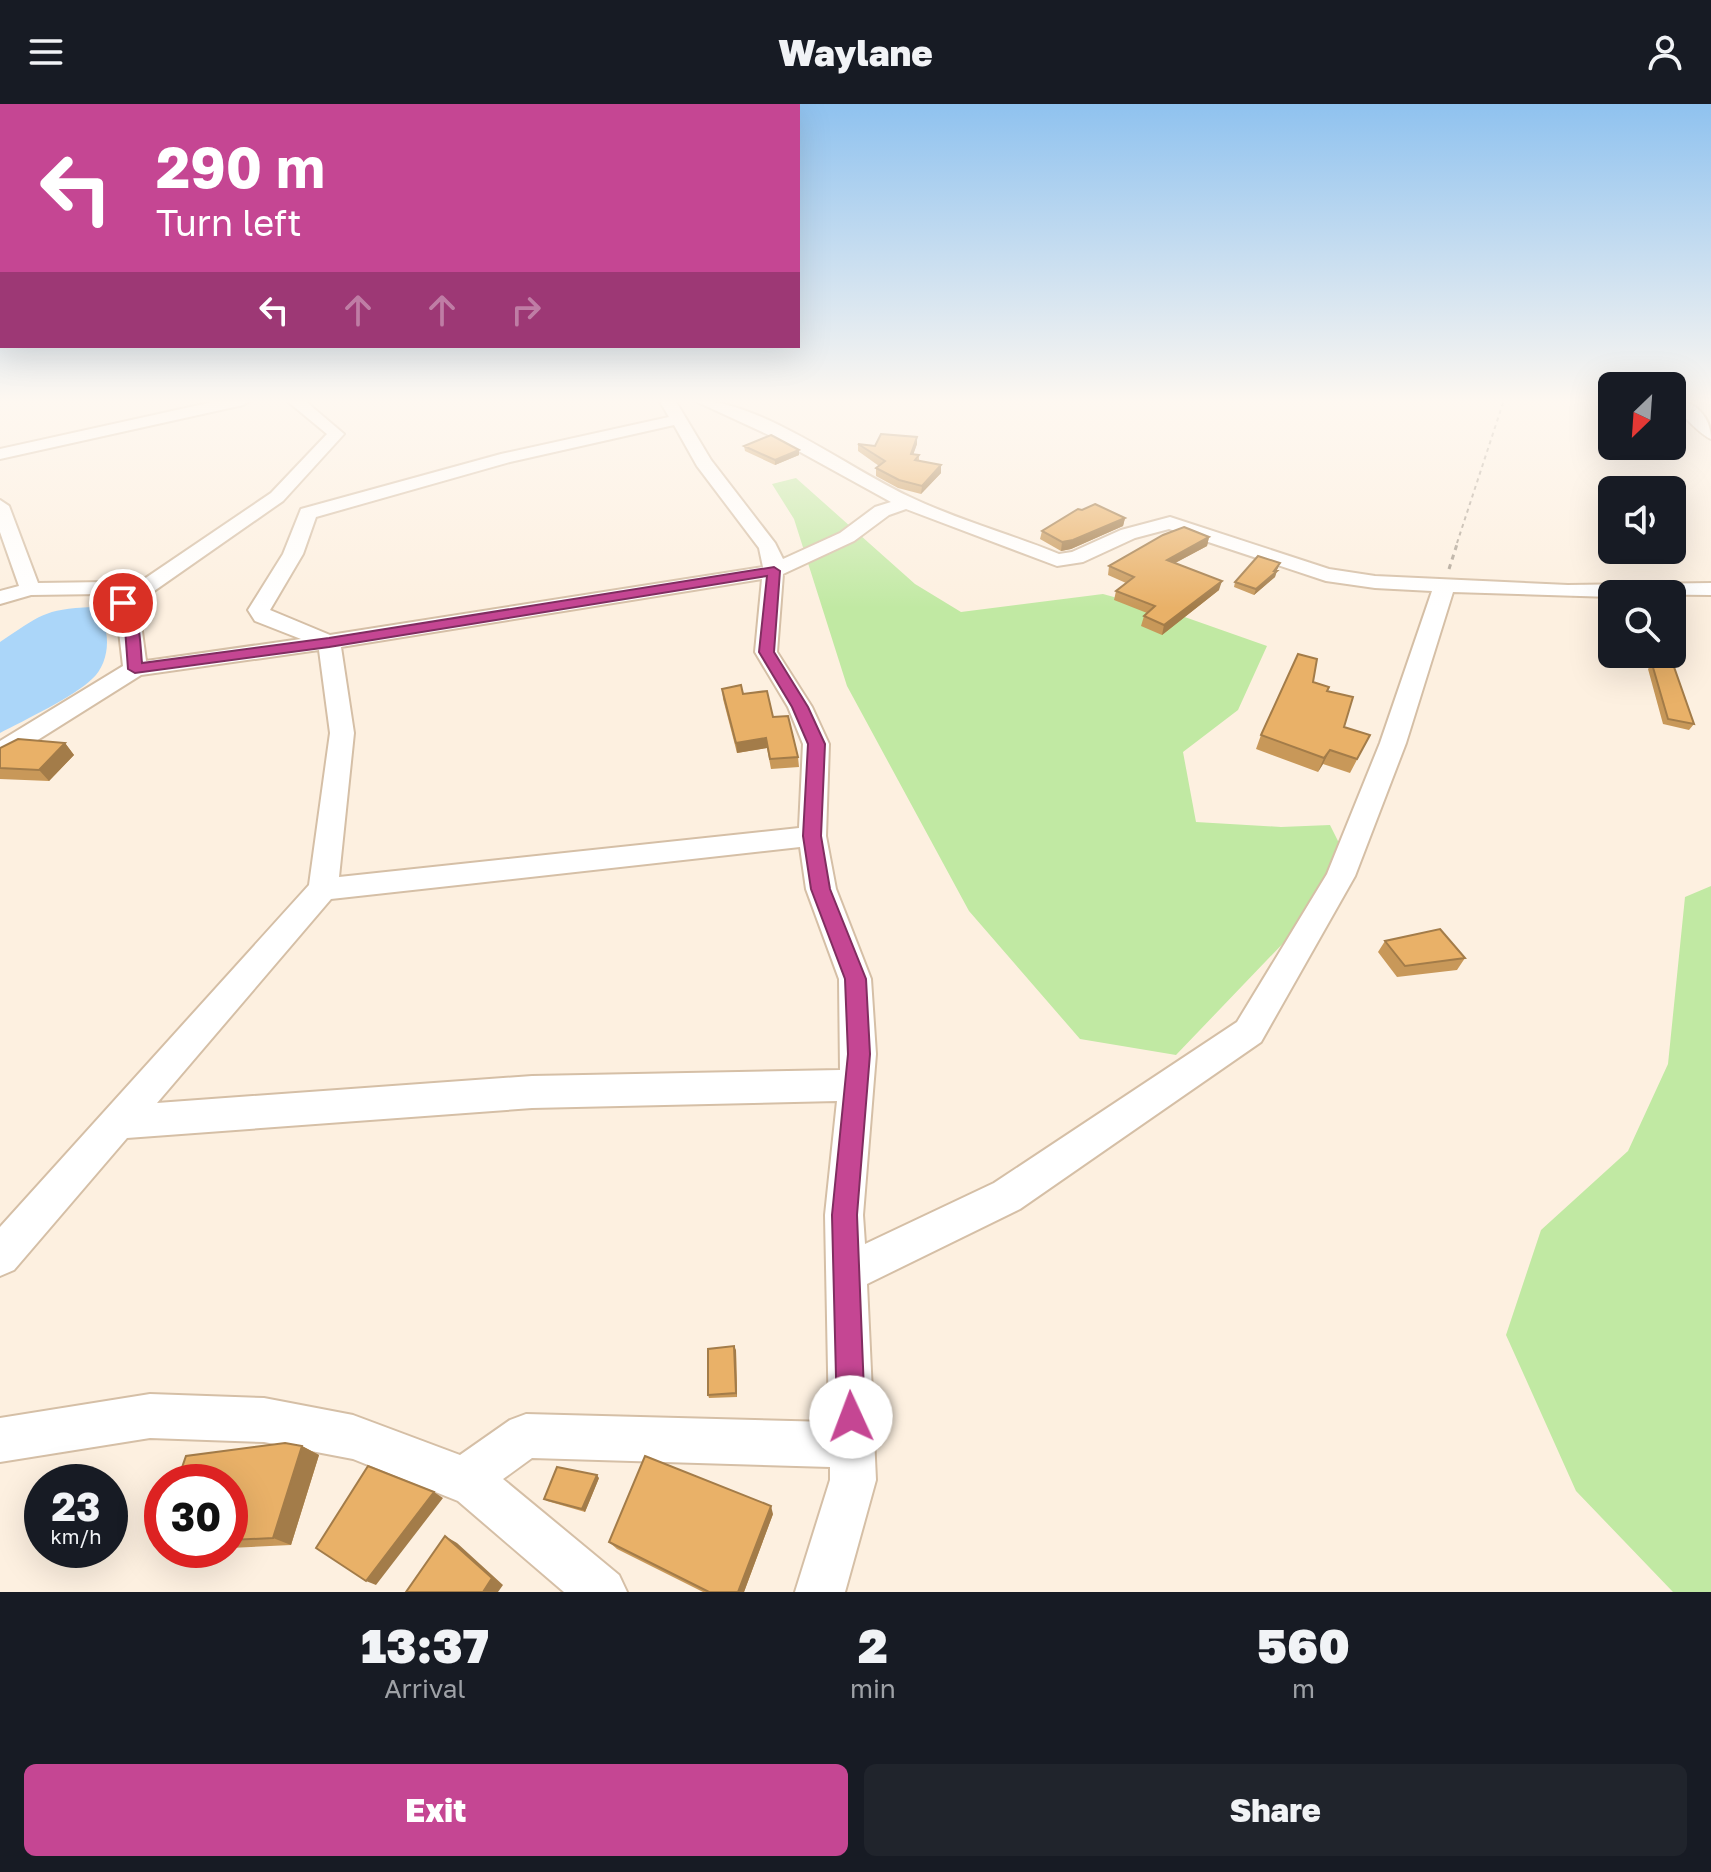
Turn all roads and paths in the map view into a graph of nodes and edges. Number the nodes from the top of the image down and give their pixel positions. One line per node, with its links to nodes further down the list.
1 (303, 469): 13 (street)
2 (466, 469): 14 (street)
3 (709, 469): 8 (street)
4 (841, 469): 6 (street)
5 (1482, 469): 9 (path)
6 (906, 503): 8 (street); 9 (street)
7 (0, 506): 10 (street)
8 (774, 571): 14 (street); 17 (street)
9 (1445, 584): 11 (street); 22 (street)
10 (30, 589): 12 (street); 13 (street)
11 (1711, 589)
12 (0, 598)
13 (123, 603): 15 (street)
14 (329, 642): 15 (street); 18 (street)
15 (135, 669): 16 (street)
16 (0, 752)
17 (812, 836): 18 (street); 19 (street)
18 (323, 889): 20 (street)
19 (856, 1085): 20 (street); 22 (street)
20 (116, 1122): 21 (street)
21 (0, 1256)
22 (846, 1273): 24 (street)
23 (0, 1440): 25 (street)
24 (852, 1445): 25 (street); 27 (street)
25 (463, 1480): 26 (street)
26 (602, 1592)
27 (820, 1592)

